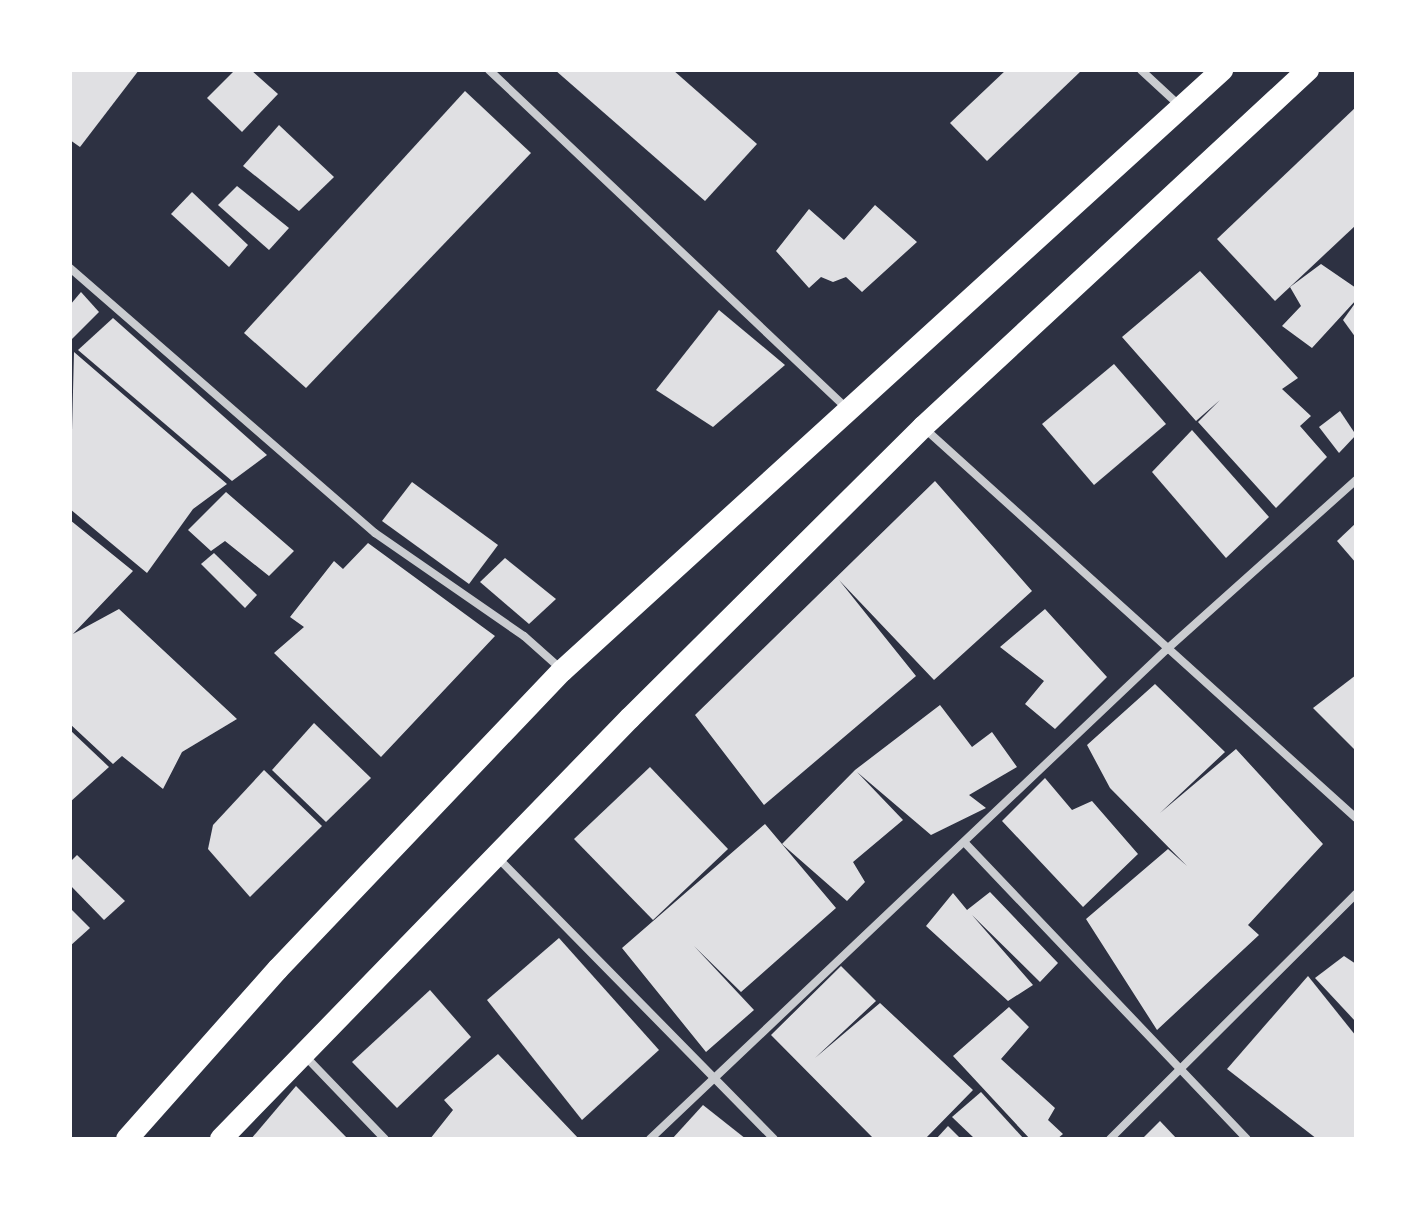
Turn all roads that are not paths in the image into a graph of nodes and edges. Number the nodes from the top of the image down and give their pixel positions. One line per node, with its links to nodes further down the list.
1 (489, 70): 7 (street)
2 (1141, 70): 5 (street)
3 (1222, 70): 5 (highway)
4 (1308, 70): 8 (highway)
5 (1181, 107): 7 (highway)
6 (70, 268): 11 (street)
7 (850, 411): 11 (highway)
8 (923, 427): 10 (street); 14 (highway)
9 (1356, 480): 10 (street)
10 (1166, 650): 12 (street); 13 (street)
11 (562, 671): 19 (highway)
12 (1356, 818)
13 (966, 844): 17 (street); 18 (street)
14 (495, 855): 16 (highway); 18 (street)
15 (1356, 894): 17 (street)
16 (303, 1054): 20 (highway); 21 (street)
17 (1178, 1071): 24 (street); 25 (street)
18 (715, 1074): 22 (street); 23 (street)
19 (127, 1139)
20 (221, 1139)
21 (385, 1139)
22 (650, 1139)
23 (774, 1139)
24 (1110, 1139)
25 (1247, 1139)

